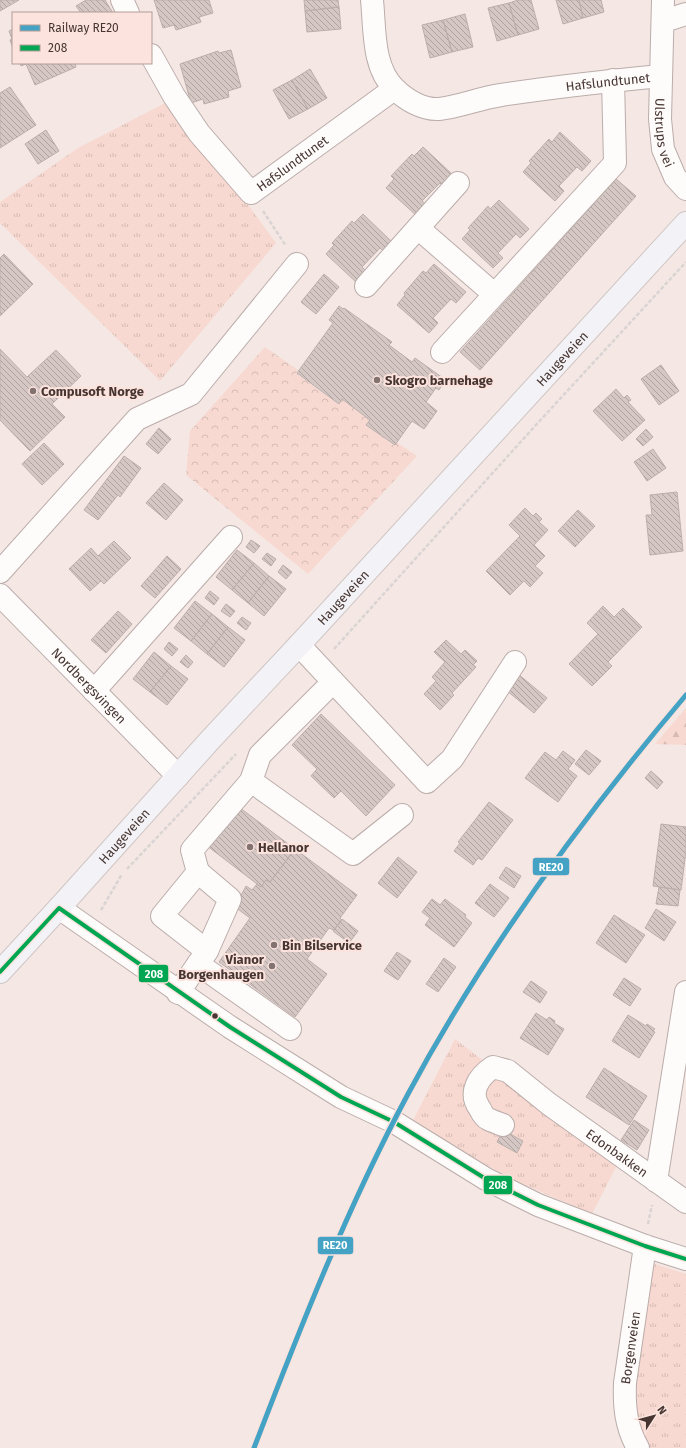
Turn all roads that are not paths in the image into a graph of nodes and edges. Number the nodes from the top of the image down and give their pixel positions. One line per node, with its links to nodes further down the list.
1 (122, 0): 4 (street)
2 (372, 0): 10 (street, Hafslundtunet)
3 (663, 0): 6 (street, Ulstrups vei)
4 (128, 12)
5 (686, 14): 6 (street)
6 (664, 21): 8 (street, Ulstrups vei)
7 (152, 57): 10 (street, Hafslundtunet)
8 (661, 76): 9 (street, Hafslundtunet); 12 (street, Ulstrups vei)
9 (613, 80): 10 (street, Hafslundtunet); 17 (street)
10 (394, 89)
11 (458, 183): 14 (street)
12 (686, 189)
13 (686, 224): 22 (main road, Haugeveien)
14 (418, 228): 16 (street); 17 (street)
15 (297, 264): 20 (street)
16 (366, 286)
17 (494, 294): 18 (street)
18 (442, 352)
19 (231, 537): 25 (street)
20 (0, 572)
21 (0, 595): 25 (street, Nordbergsvingen)
22 (300, 646): 24 (street); 26 (main road, Haugeveien)
23 (515, 662): 24 (street)
24 (333, 682): 27 (street)
25 (94, 691): 26 (street, Nordbergsvingen)
26 (178, 776): 30 (main road, Haugeveien)
27 (252, 781): 28 (street); 29 (street)
28 (402, 815)
29 (198, 872): 31 (street); 31 (street)
30 (59, 908): 32 (main road, Haugeveien); 34 (street)
31 (203, 957): 34 (street); 35 (street)
32 (0, 972)
33 (686, 992): 37 (street)
34 (178, 993): 39 (street)
35 (290, 1029)
36 (503, 1124): 37 (street, Edonbakken)
37 (656, 1181): 38 (street, Edonbakken)
38 (686, 1202)
39 (645, 1246): 40 (street); 41 (street, Borgenveien)
40 (686, 1259)
41 (638, 1448)

